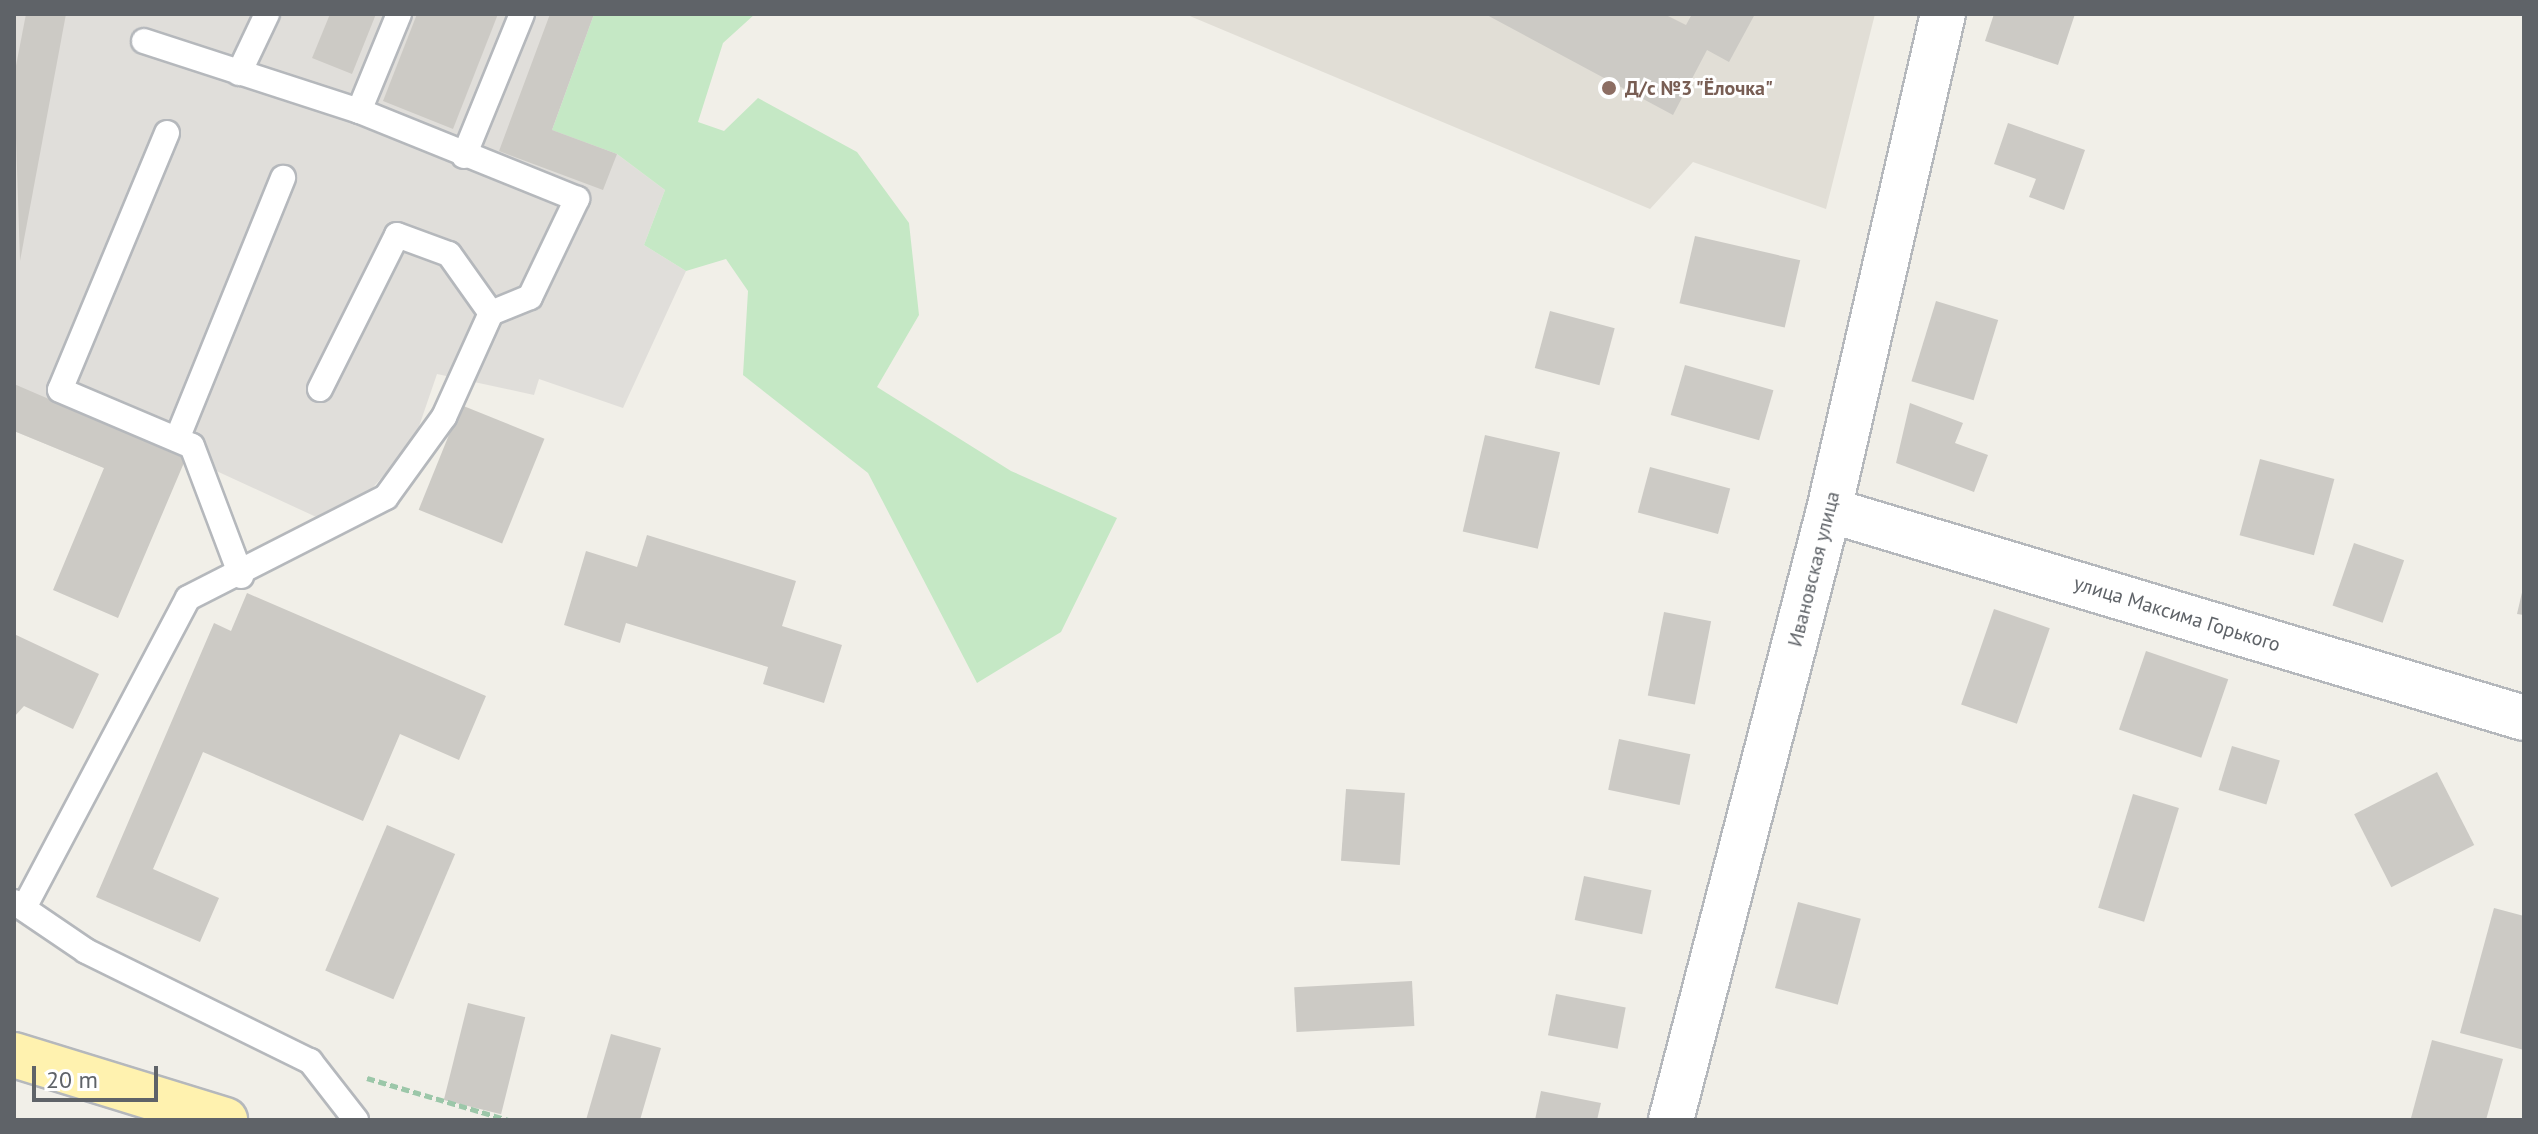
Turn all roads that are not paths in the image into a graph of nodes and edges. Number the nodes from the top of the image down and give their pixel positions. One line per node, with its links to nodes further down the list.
1 (267, 14): 6 (lane)
2 (399, 14): 7 (lane)
3 (522, 14): 9 (lane)
4 (1943, 14): 14 (street, Ивановская улица)
5 (144, 41): 6 (lane)
6 (239, 73): 7 (lane)
7 (359, 111): 9 (lane)
8 (167, 133): 13 (lane)
9 (464, 156): 11 (lane)
10 (283, 178): 13 (lane)
11 (491, 313): 12 (lane); 15 (lane)
12 (320, 389)
13 (177, 439): 15 (lane)
14 (1829, 510): 16 (street, улица Максима Горького); 21 (street, Ивановская улица)
15 (241, 576): 17 (lane)
16 (2524, 718)
17 (20, 903): 20 (lane)
18 (14, 1055): 19 (main road)
19 (225, 1120)
20 (356, 1120)
21 (1671, 1120)

